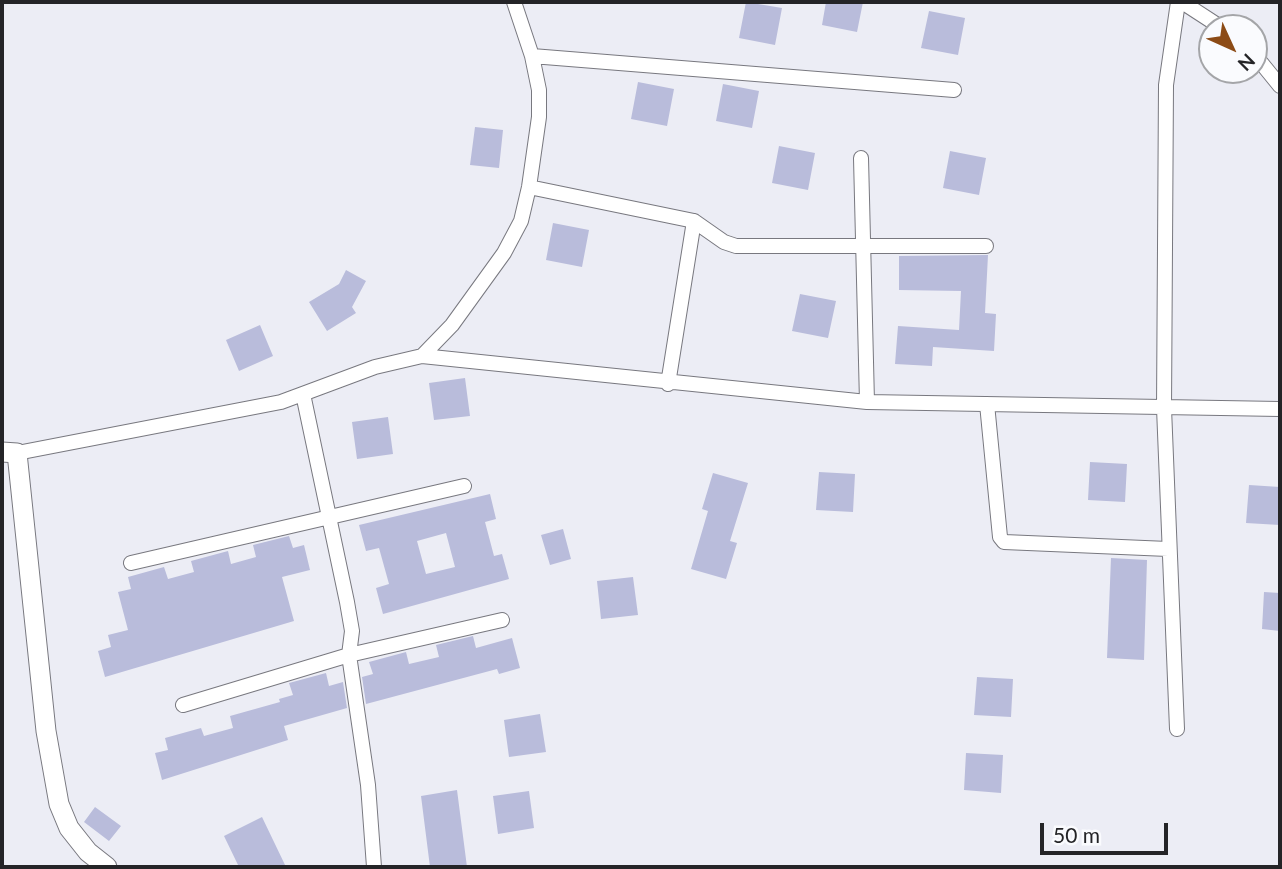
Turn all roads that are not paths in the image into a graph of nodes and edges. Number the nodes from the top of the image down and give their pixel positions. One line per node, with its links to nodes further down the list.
1 (514, 2): 4 (street)
2 (1180, 2): 3 (street); 18 (street)
3 (1199, 14)
4 (532, 56): 7 (street); 9 (street)
5 (1268, 71): 6 (street)
6 (1280, 86)
7 (954, 90)
8 (861, 158): 11 (street)
9 (529, 187): 10 (street); 13 (street)
10 (694, 221): 11 (street); 14 (street)
11 (864, 244): 12 (street); 16 (street)
12 (986, 246)
13 (422, 356): 14 (street); 15 (street)
14 (668, 384): 16 (street)
15 (303, 394): 20 (street); 22 (street)
16 (867, 402): 17 (street)
17 (987, 404): 18 (street); 23 (street)
18 (1164, 408): 19 (street); 23 (street)
19 (1280, 409)
20 (10, 452): 29 (street)
21 (464, 486): 22 (street)
22 (331, 516): 24 (street); 26 (street)
23 (1168, 550): 28 (street)
24 (131, 563)
25 (502, 620): 26 (street)
26 (349, 655): 27 (street); 30 (street)
27 (183, 705)
28 (1177, 729)
29 (107, 867)
30 (374, 867)

